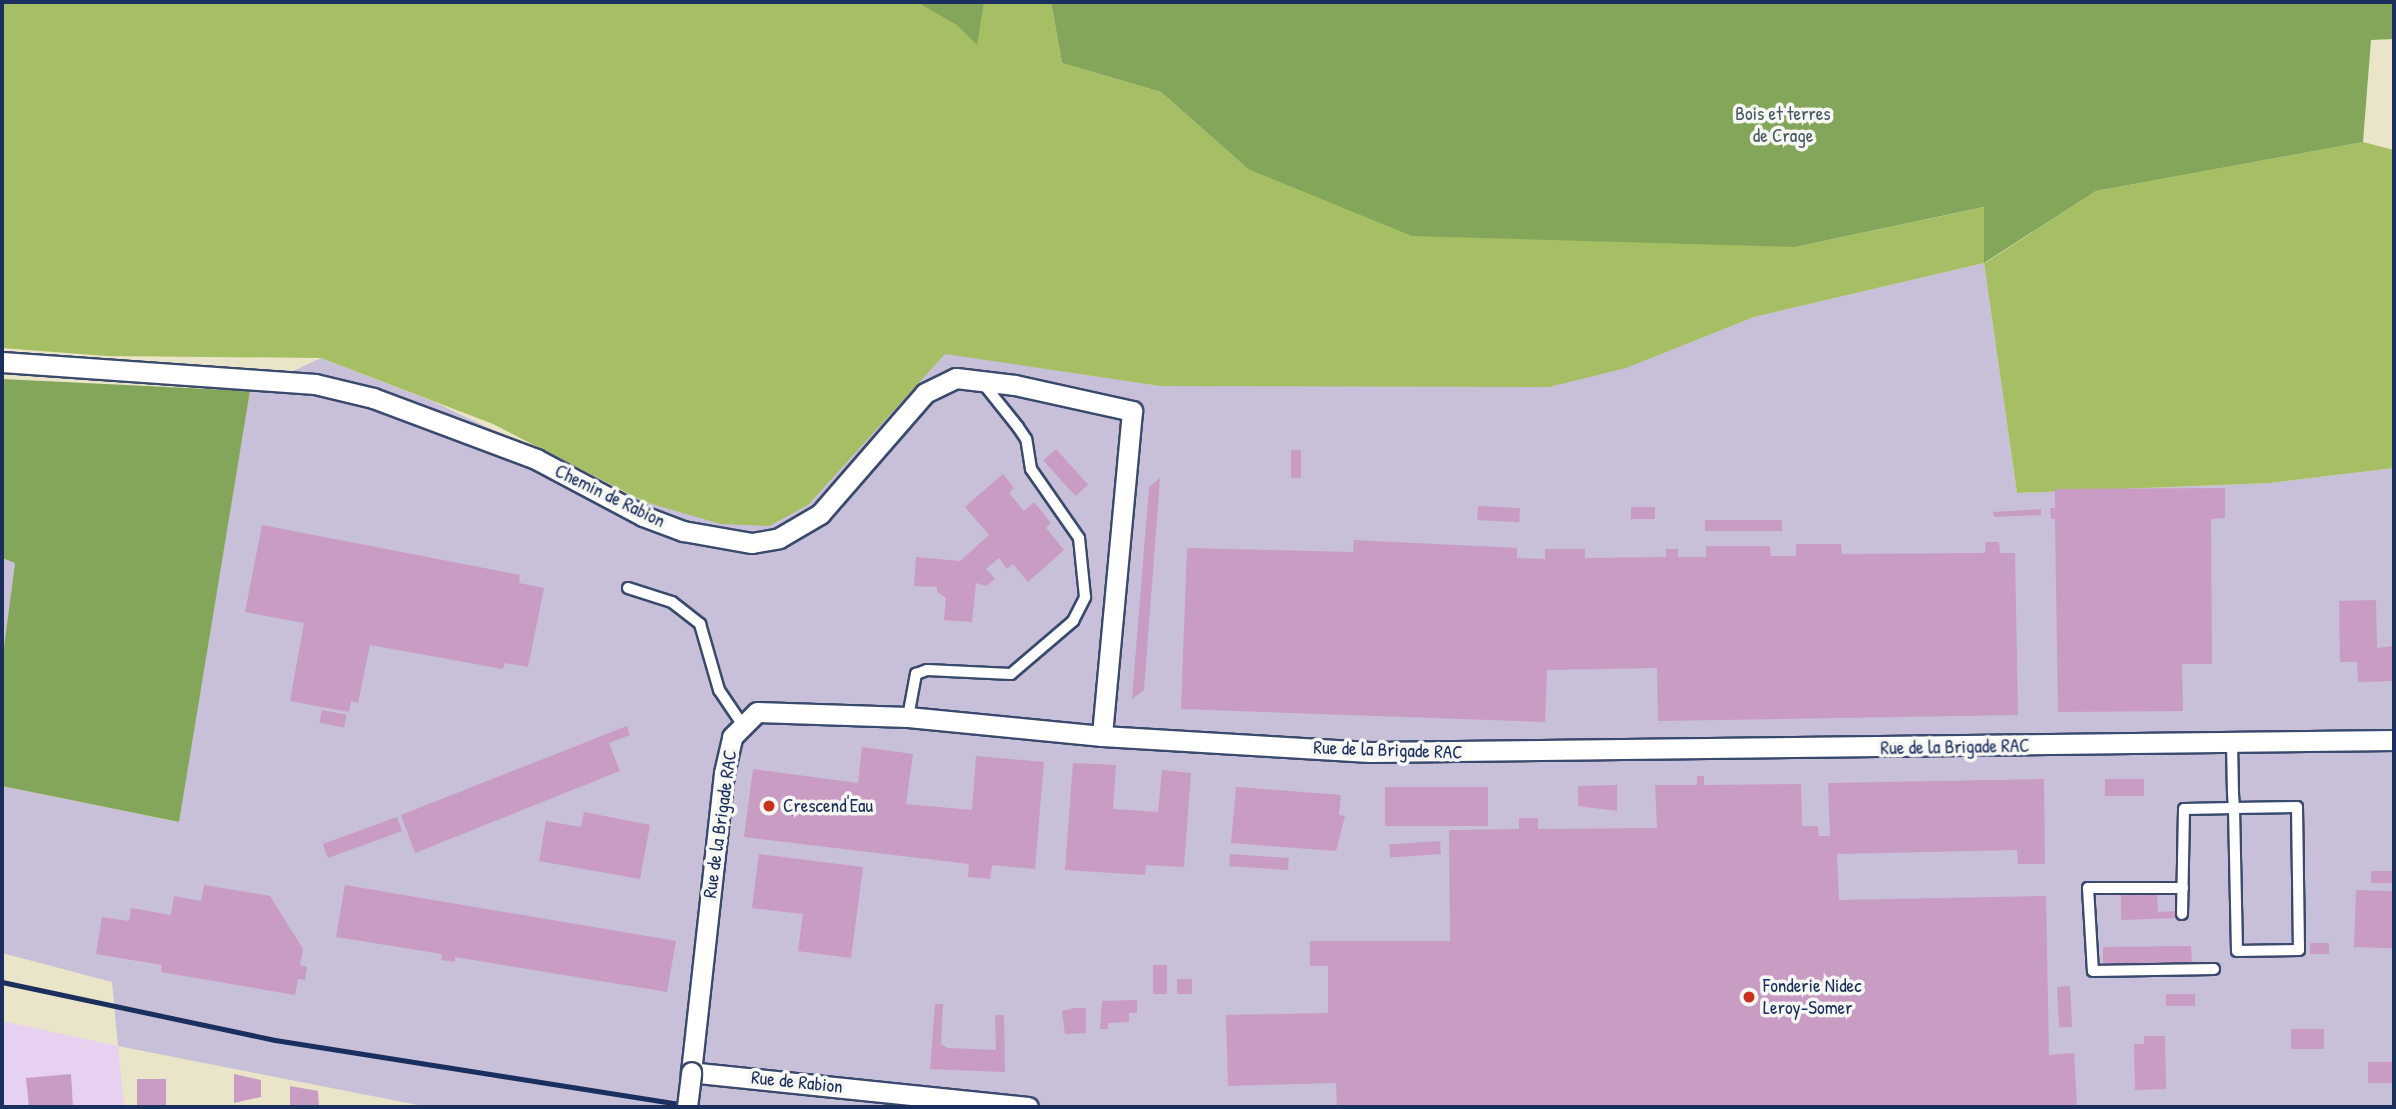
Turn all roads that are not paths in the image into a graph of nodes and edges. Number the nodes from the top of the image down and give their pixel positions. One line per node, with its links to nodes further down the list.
1 (2, 362): 2 (street, Chemin de Rabion)
2 (981, 381): 4 (lane); 6 (street, Chemin de Rabion)
3 (628, 588): 5 (lane)
4 (908, 717): 5 (street, Rue de la Brigade RAC); 6 (street, Rue de la Brigade RAC)
5 (742, 724): 13 (street, Rue de la Brigade RAC)
6 (1102, 736): 8 (street, Rue de la Brigade RAC)
7 (2394, 740): 8 (street, Rue de la Brigade RAC)
8 (2232, 742): 9 (lane)
9 (2234, 808): 9 (lane); 10 (lane)
10 (2183, 888): 11 (lane); 12 (lane)
11 (2182, 914)
12 (2214, 969)
13 (691, 1072): 14 (street, Rue de la Brigade RAC, bridge); 15 (street, Rue de Rabion)
14 (687, 1107)
15 (1028, 1107)

